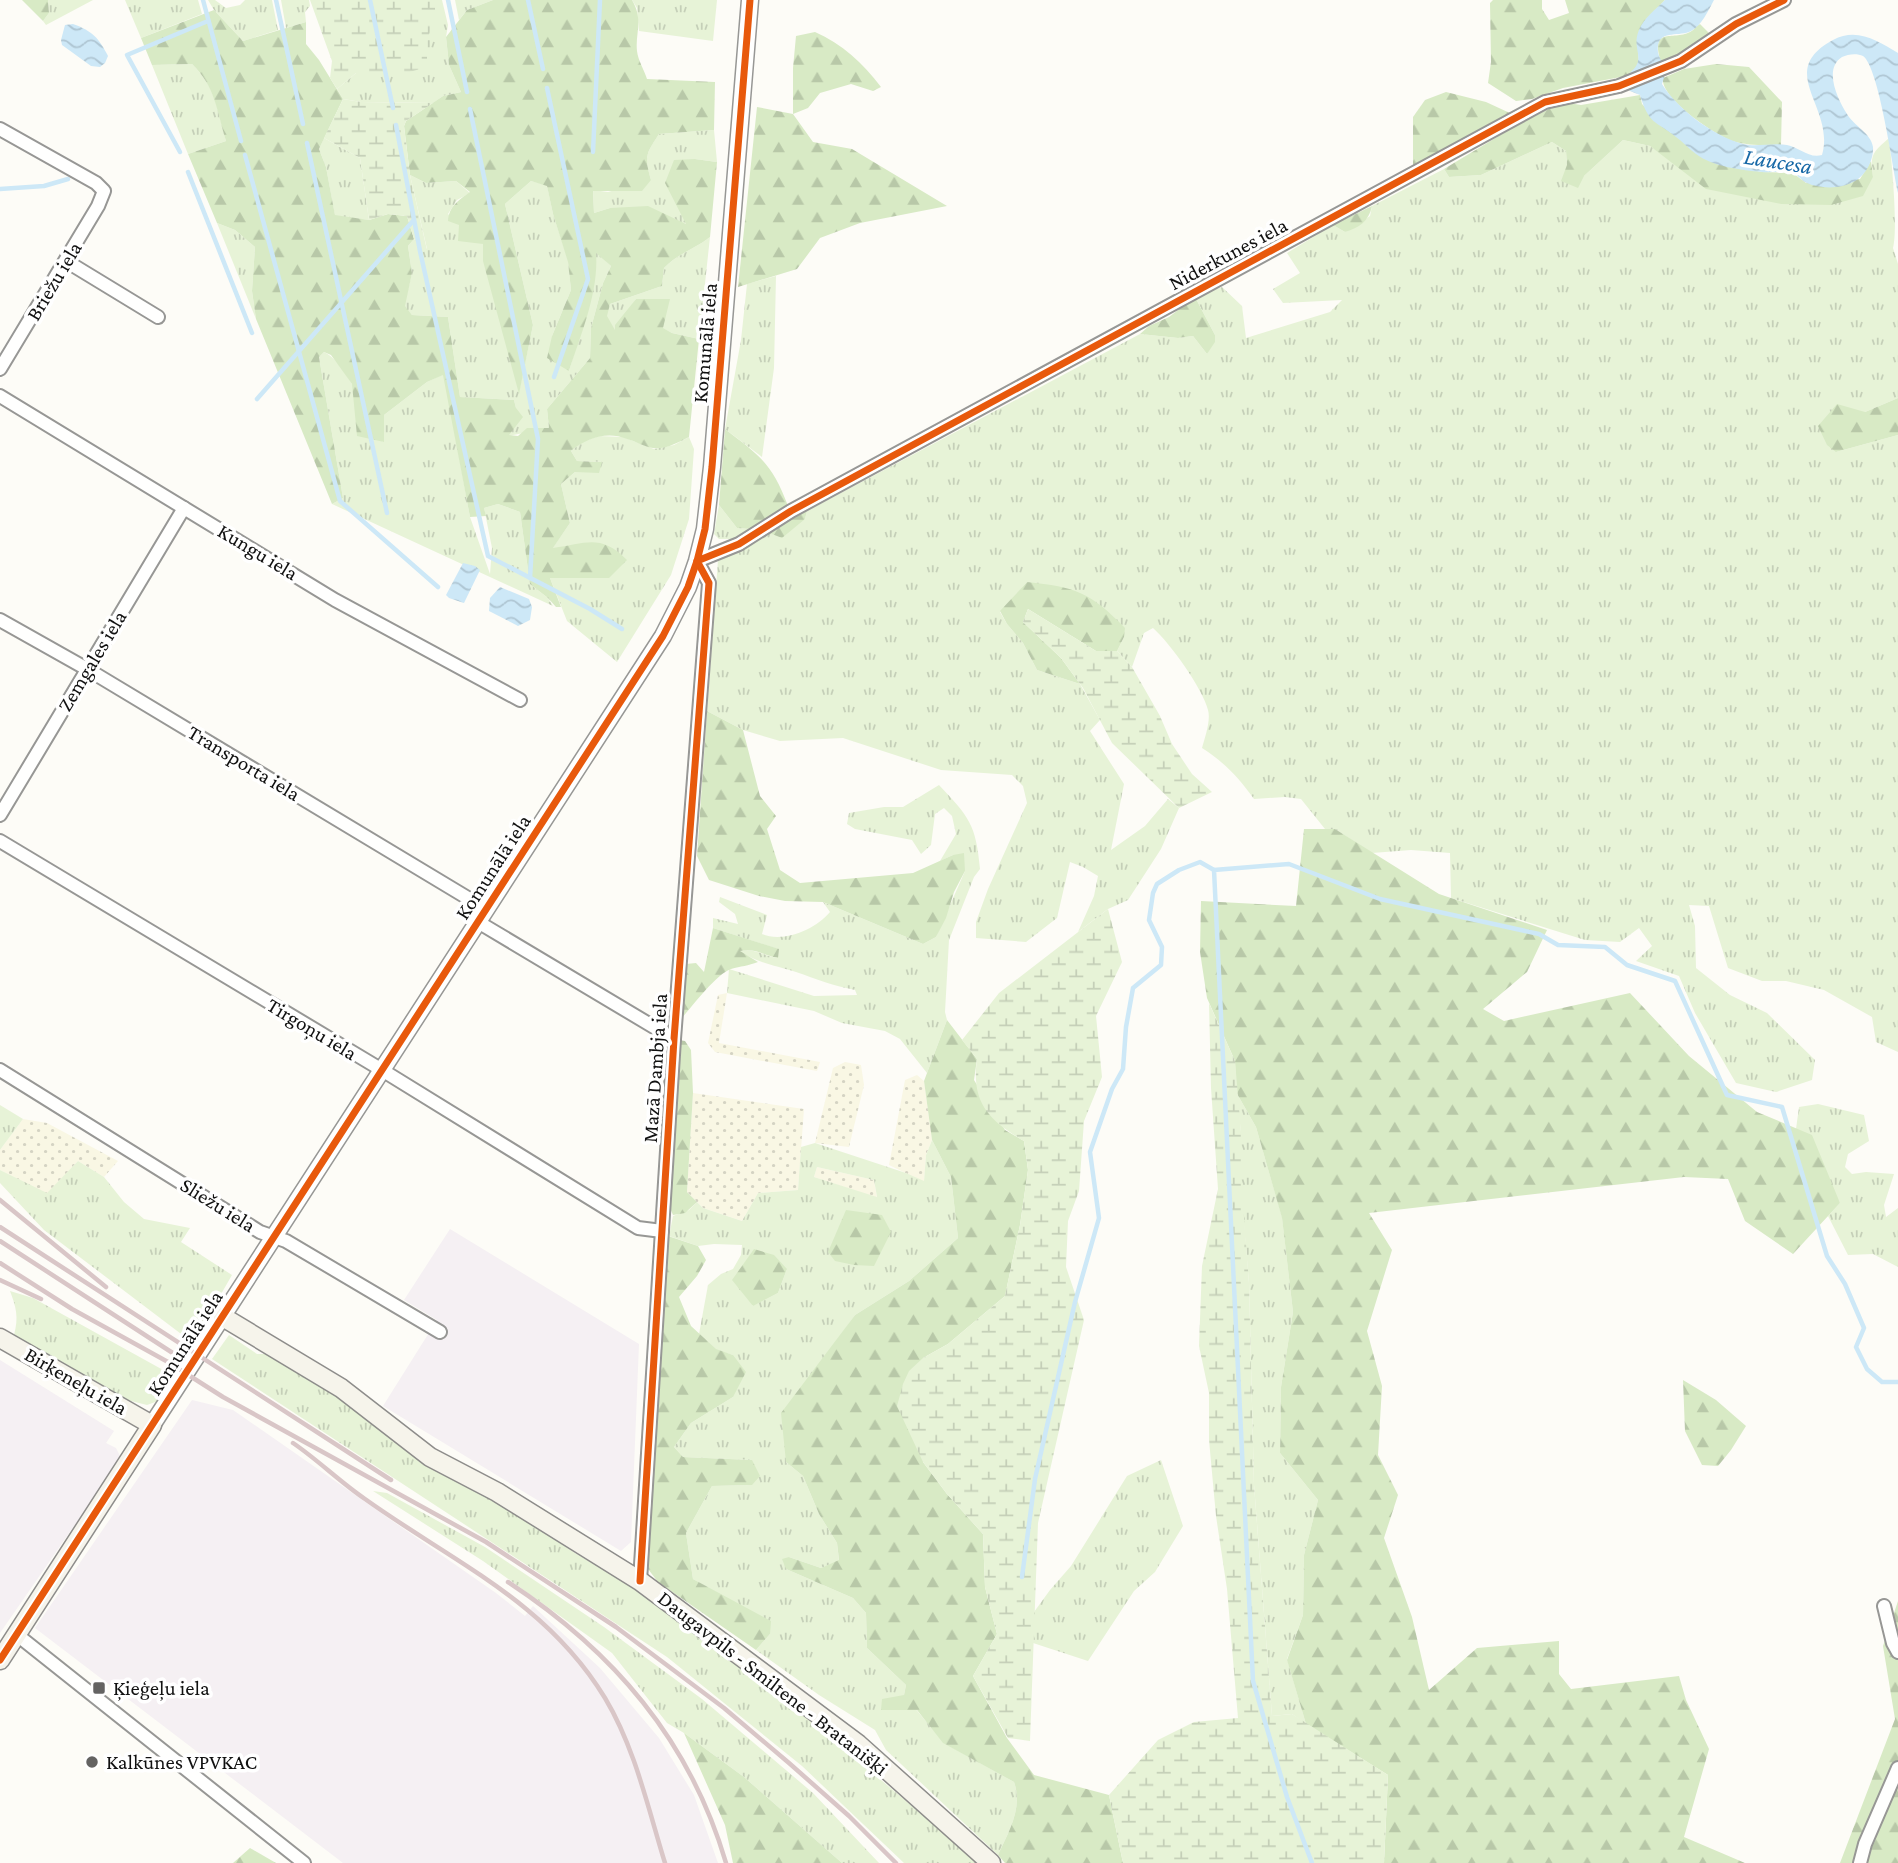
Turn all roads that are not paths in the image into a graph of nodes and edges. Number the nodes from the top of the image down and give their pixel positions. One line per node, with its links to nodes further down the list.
1 (750, 0): 9 (street, Komunālā iela)
2 (1784, 0): 9 (street, Niderkunes iela)
3 (0, 129): 4 (street, Briežu iela)
4 (66, 261): 5 (street); 6 (street, Briežu iela)
5 (158, 317)
6 (0, 369)
7 (0, 396): 8 (street, Kungu iela)
8 (184, 508): 11 (street, Zemgales iela); 12 (street, Kungu iela)
9 (697, 561): 15 (street, Komunālā iela); 16 (street, Mazā Dambja iela)
10 (0, 620): 11 (street, Transporta iela)
11 (87, 669): 13 (street, Zemgales iela); 15 (street, Transporta iela)
12 (520, 699)
13 (0, 815)
14 (0, 841): 18 (street, Tirgoņu iela)
15 (482, 915): 16 (street, Transporta iela); 18 (street, Komunālā iela)
16 (674, 1039): 19 (street, Mazā Dambja iela)
17 (0, 1070): 20 (street, Sliežu iela)
18 (382, 1070): 19 (street, Tirgoņu iela); 20 (street, Komunālā iela)
19 (662, 1231): 25 (street, Mazā Dambja iela)
20 (275, 1237): 21 (street, Komunālā iela); 22 (street, Sliežu iela)
21 (223, 1317): 24 (street, Komunālā iela); 25 (main road, Daugavpils - Smiltene - Bratanišķi)
22 (440, 1332)
23 (0, 1338): 24 (main road, Birķeneļu iela)
24 (152, 1425): 27 (main road, Komunālā iela)
25 (640, 1581): 32 (main road, Daugavpils - Smiltene - Bratanišķi)
26 (1884, 1606): 28 (street)
27 (16, 1634): 29 (main road, Komunālā iela); 31 (street)
28 (1898, 1652)
29 (0, 1660)
30 (1898, 1768): 33 (street)
31 (304, 1863)
32 (992, 1863)
33 (1860, 1863)

